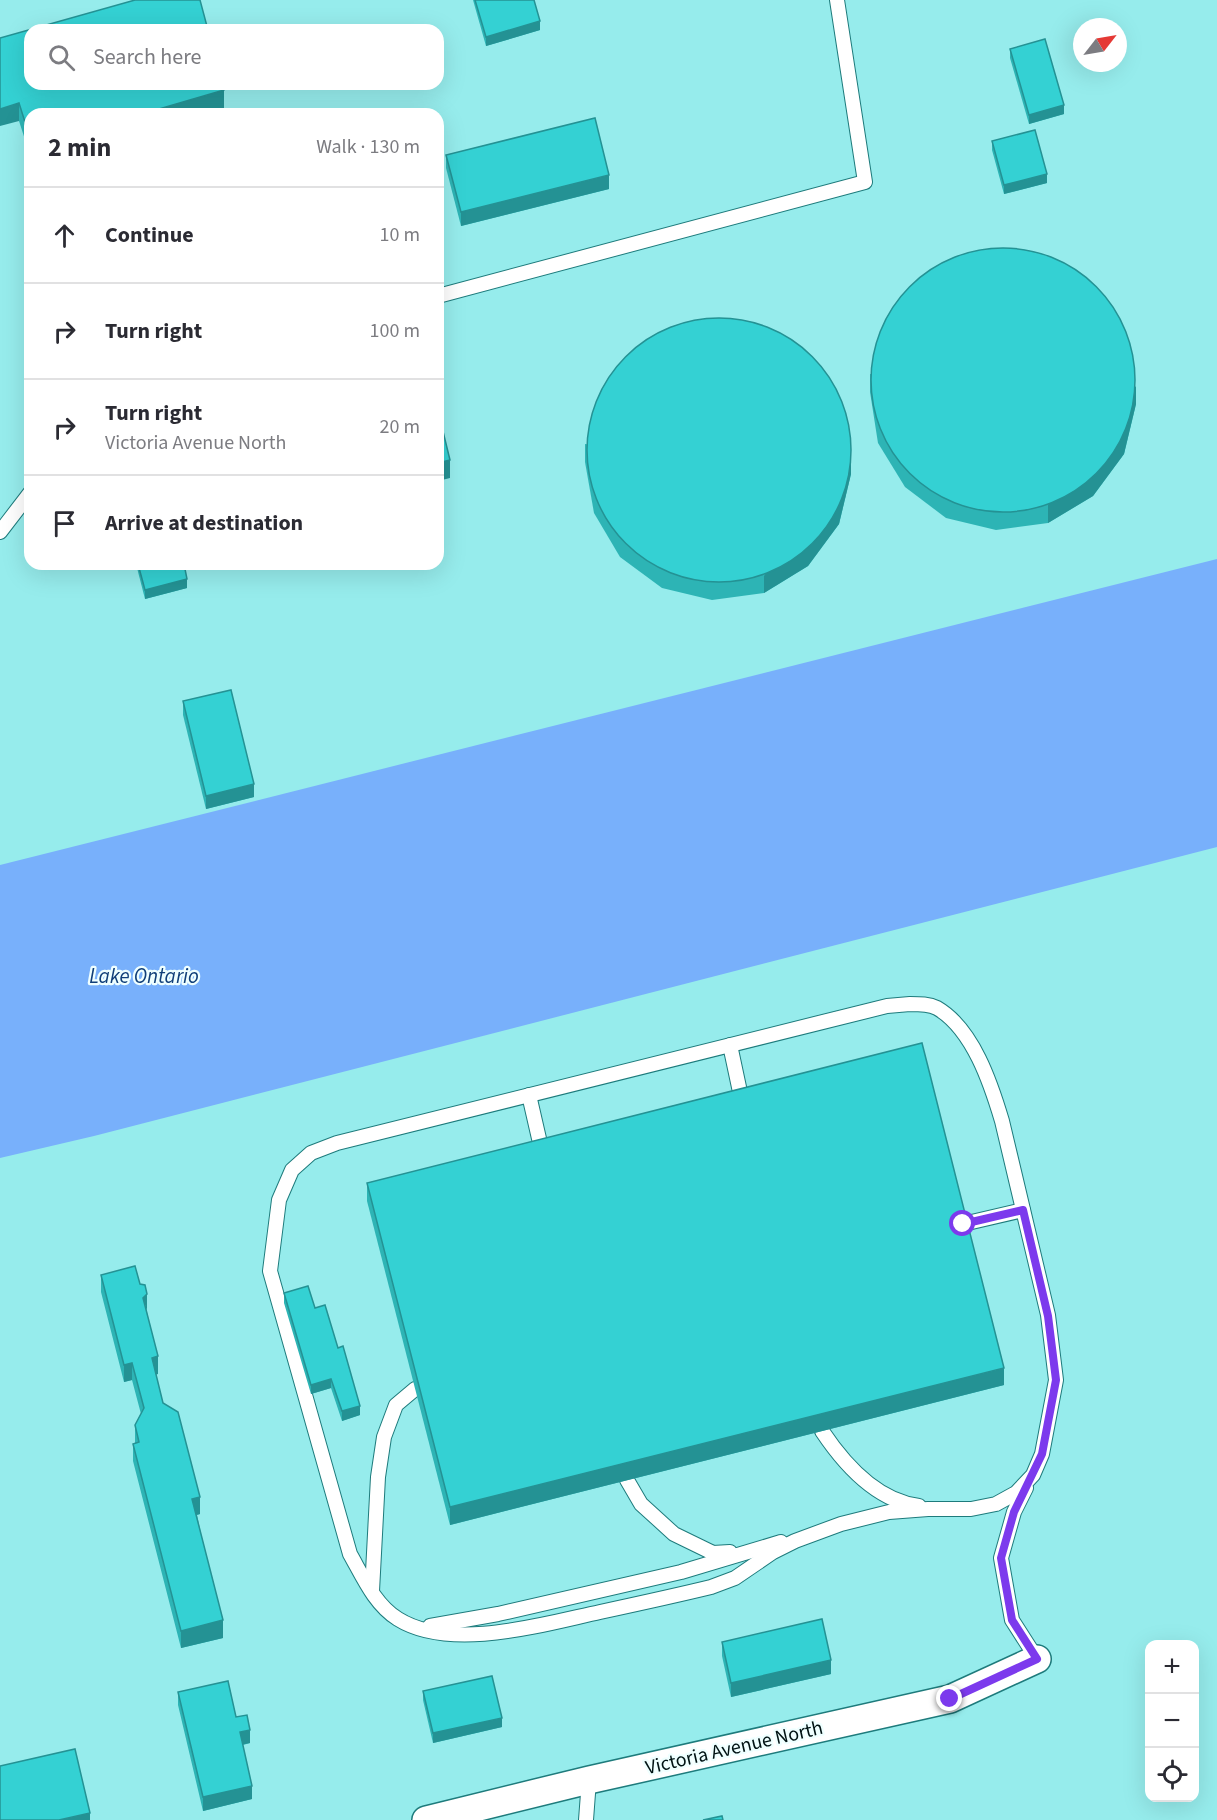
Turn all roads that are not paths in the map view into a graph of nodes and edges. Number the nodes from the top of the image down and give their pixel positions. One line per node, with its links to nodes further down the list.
1 (837, 0): 2 (lane)
2 (444, 294)
3 (24, 501): 4 (lane)
4 (0, 532)
5 (730, 1045): 6 (lane); 7 (lane); 9 (lane)
6 (529, 1095): 8 (lane); 18 (lane)
7 (743, 1106)
8 (543, 1156)
9 (1023, 1210): 10 (lane); 13 (lane)
10 (963, 1224)
11 (415, 1389): 18 (lane)
12 (822, 1431): 15 (lane)
13 (1032, 1477): 15 (lane); 20 (lane)
14 (627, 1480): 17 (lane)
15 (952, 1510): 16 (lane)
16 (841, 1524): 17 (lane); 19 (lane)
17 (748, 1552): 19 (lane)
18 (372, 1591): 19 (lane)
19 (412, 1626)
20 (1037, 1659): 21 (street, Victoria Avenue North)
21 (589, 1780): 22 (street, Victoria Avenue North); 23 (lane)
22 (426, 1820)
23 (586, 1820)

